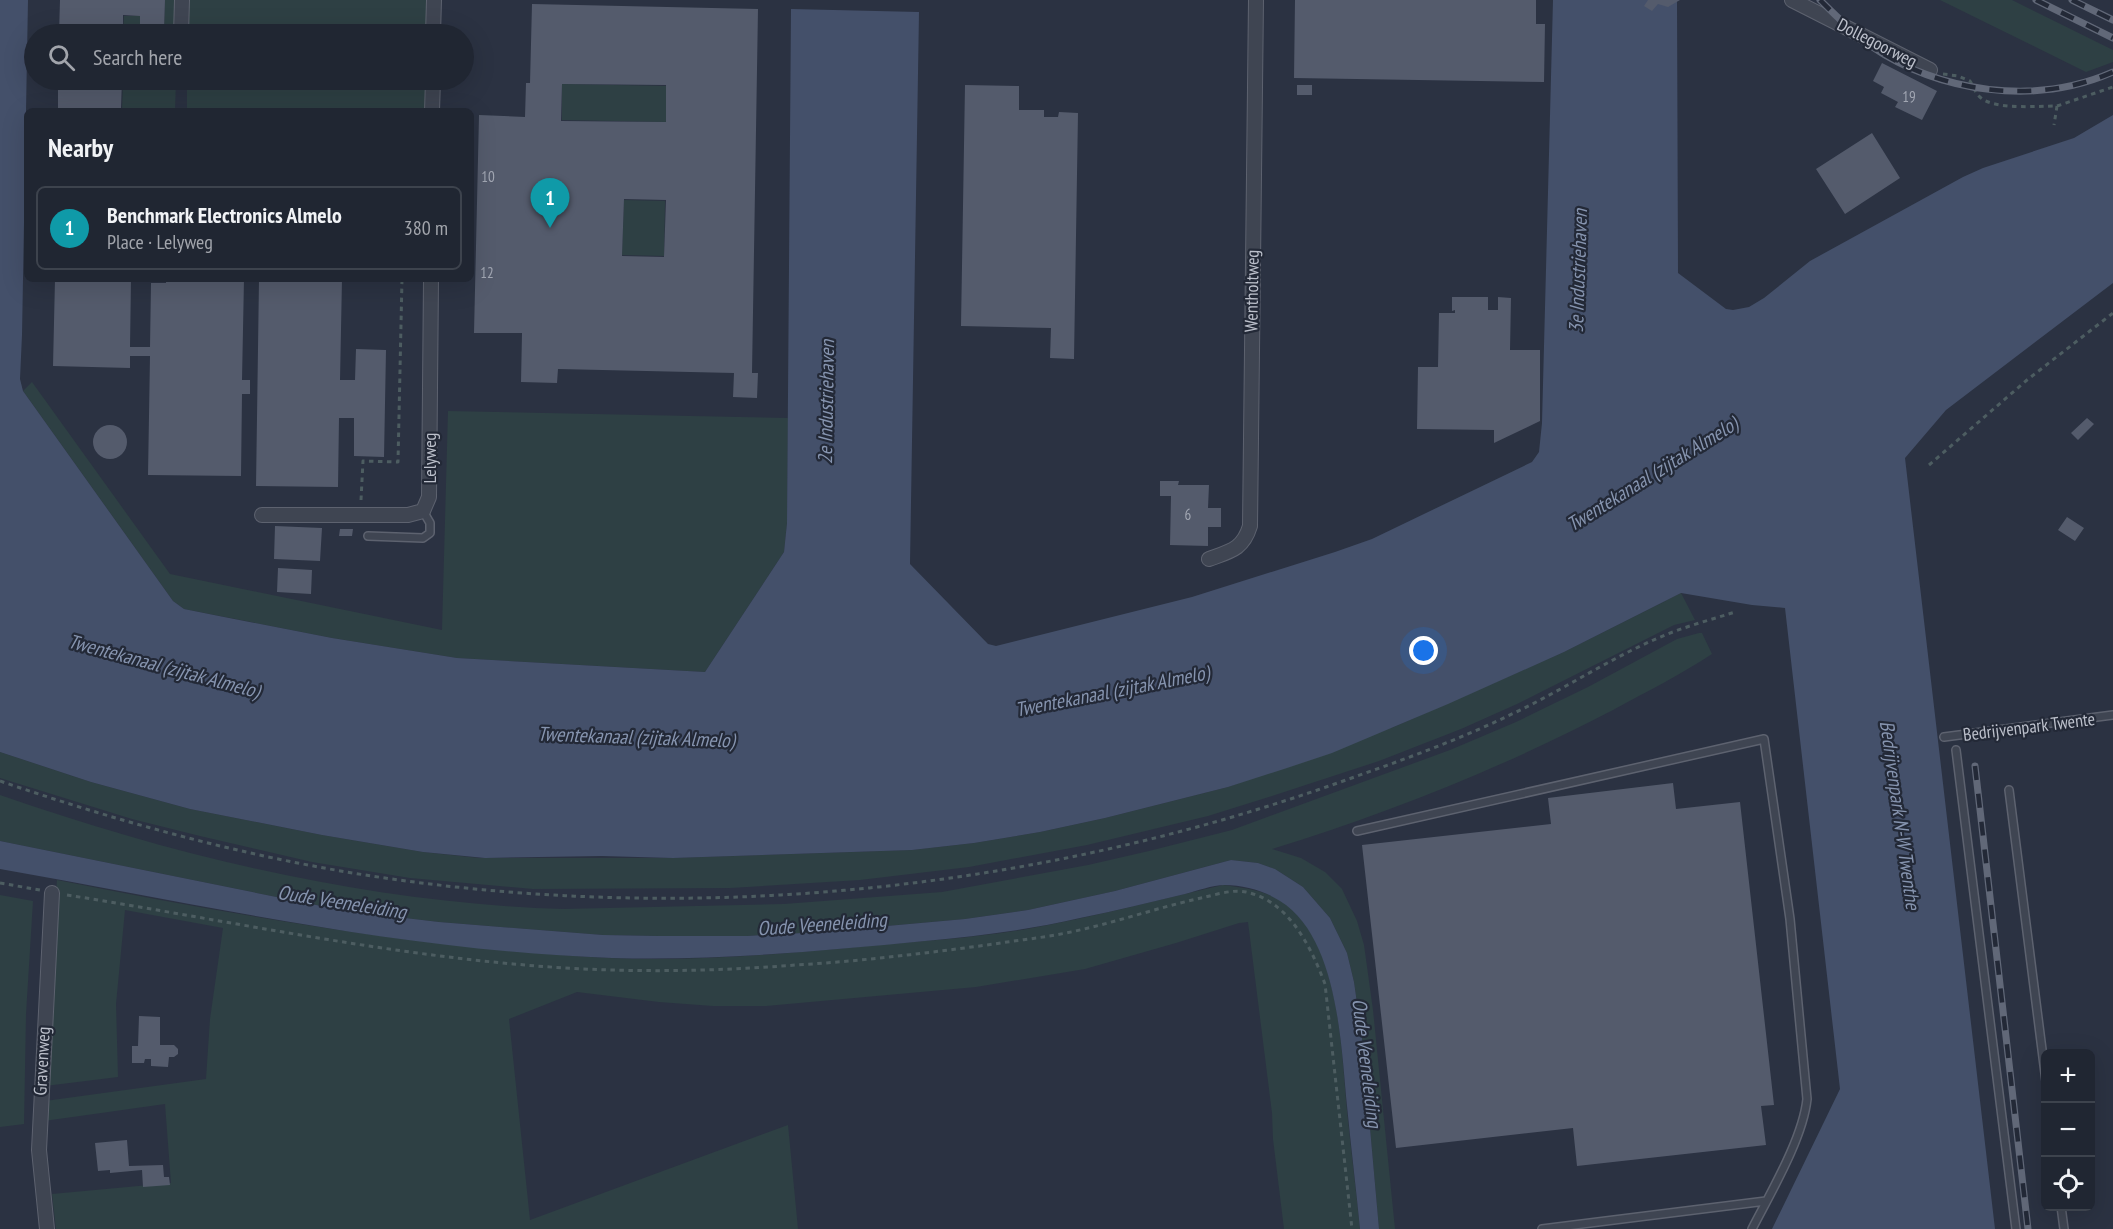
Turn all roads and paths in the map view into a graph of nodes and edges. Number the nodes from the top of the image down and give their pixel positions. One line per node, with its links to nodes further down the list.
1 (182, 0): 5 (street)
2 (434, 0): 6 (street)
3 (1256, 0): 21 (street, Wentholtweg)
4 (1792, 0): 7 (street, Dollegoorweg)
5 (181, 24)
6 (433, 24)
7 (1930, 70): 10 (path)
8 (2113, 87): 10 (path)
9 (432, 90): 11 (street)
10 (2057, 106): 12 (path)
11 (432, 108)
12 (2054, 125)
13 (402, 282): 19 (path)
14 (431, 282): 17 (street, Lelyweg)
15 (2113, 314): 16 (path)
16 (1929, 465)
17 (423, 511): 19 (street); 20 (lane)
18 (262, 515): 19 (street)
19 (361, 515)
20 (369, 536)
21 (1209, 559)
22 (1735, 612): 26 (path)
23 (2113, 716): 24 (lane, Bedrijvenpark Twente)
24 (1944, 737)
25 (1956, 750): 38 (lane)
26 (0, 781)
27 (2009, 790): 31 (lane)
28 (1357, 831): 32 (lane)
29 (0, 883): 30 (path)
30 (52, 892): 34 (street, Gravenweg); 35 (path)
31 (2042, 1049)
32 (1766, 1202): 36 (lane); 37 (lane)
33 (2062, 1211): 39 (lane)
34 (47, 1229)
35 (1352, 1229)
36 (1542, 1229)
37 (1752, 1229)
38 (2016, 1229)
39 (2064, 1229)

